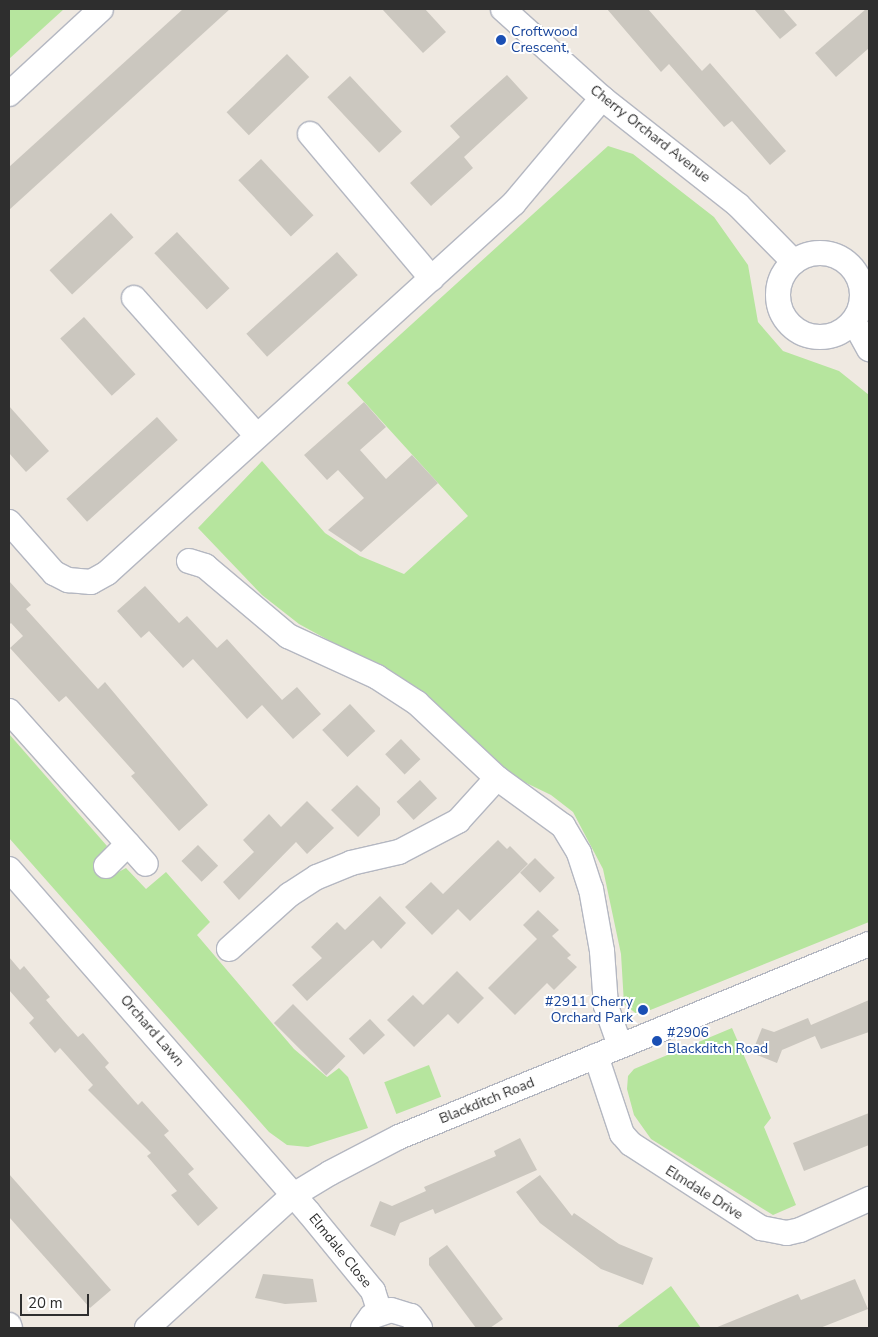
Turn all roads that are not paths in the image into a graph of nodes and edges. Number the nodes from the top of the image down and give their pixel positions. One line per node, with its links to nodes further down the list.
1 (101, 9): 3 (street)
2 (503, 9): 4 (street, Cherry Orchard Avenue)
3 (9, 94)
4 (602, 98): 6 (street, Cherry Orchard Avenue); 8 (street)
5 (310, 134): 8 (street)
6 (794, 262): 7 (street); 10 (street)
7 (863, 267): 10 (street)
8 (432, 279): 12 (street)
9 (134, 298): 12 (street)
10 (854, 322): 11 (street)
11 (869, 349)
12 (256, 435): 13 (street)
13 (9, 522)
14 (189, 562): 16 (street)
15 (9, 711): 17 (street)
16 (497, 778): 22 (street); 23 (street)
17 (128, 844): 18 (street); 19 (street)
18 (146, 864)
19 (106, 866)
20 (9, 869): 25 (street, Orchard Lawn)
21 (869, 944): 23 (street, Blackditch Road)
22 (229, 948)
23 (620, 1046): 24 (street, Blackditch Road)
24 (596, 1056): 25 (street, Blackditch Road); 26 (street, Elmdale Drive)
25 (292, 1196): 27 (street, Elmdale Close); 30 (street, Blackditch Road)
26 (869, 1199)
27 (380, 1312): 31 (street); 32 (street)
28 (9, 1325): 29 (street)
29 (10, 1328)
30 (147, 1328)
31 (362, 1328)
32 (420, 1328)

